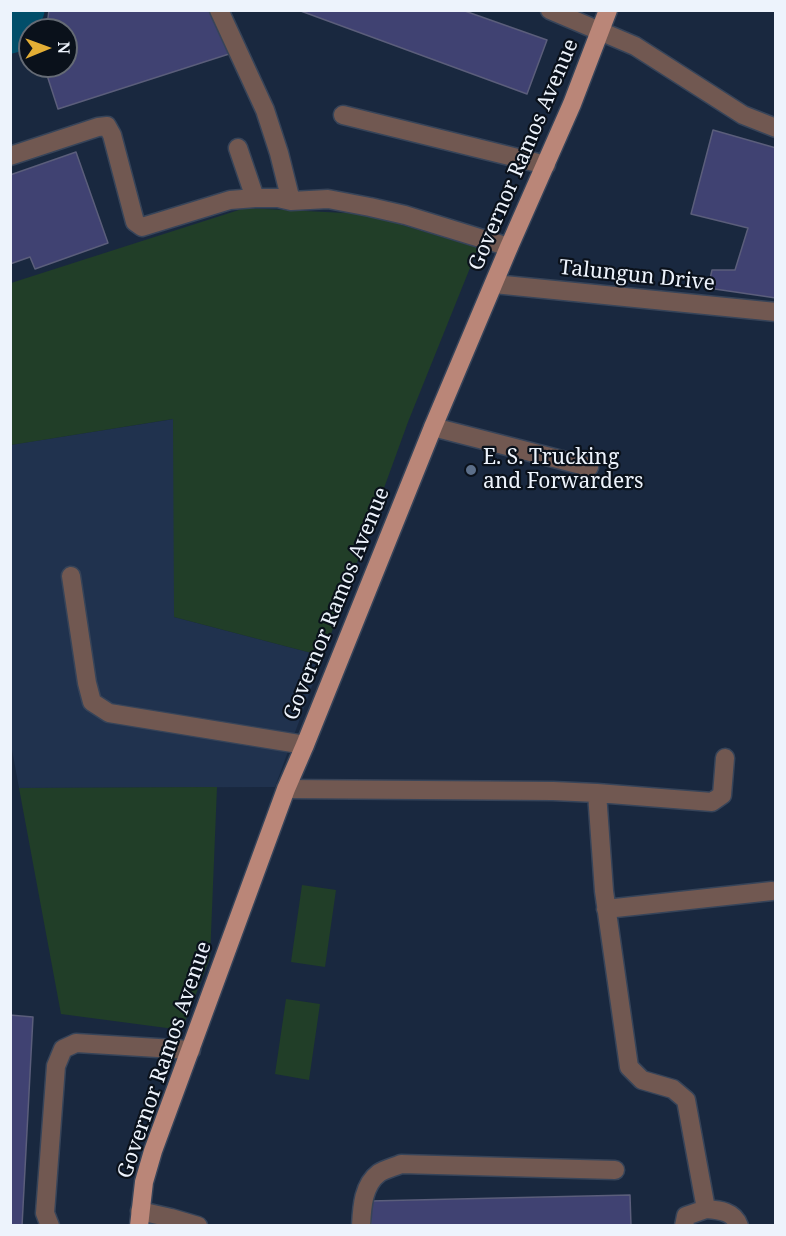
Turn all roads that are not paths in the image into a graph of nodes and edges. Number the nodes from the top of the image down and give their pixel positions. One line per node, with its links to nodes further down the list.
1 (219, 10): 11 (street)
2 (550, 10): 4 (street)
3 (609, 10): 4 (main road, Governor Ramos Avenue)
4 (601, 31): 6 (street); 9 (main road, Governor Ramos Avenue)
5 (343, 115): 9 (street)
6 (776, 128)
7 (238, 148): 10 (street)
8 (10, 156): 10 (street)
9 (546, 165): 12 (main road, Governor Ramos Avenue)
10 (255, 198): 11 (street)
11 (291, 201): 12 (street)
12 (509, 247): 13 (main road, Governor Ramos Avenue)
13 (494, 284): 14 (street, Talungun Drive); 15 (main road, Governor Ramos Avenue)
14 (776, 312)
15 (433, 427): 16 (street); 18 (main road, Governor Ramos Avenue)
16 (589, 467)
17 (71, 576): 18 (street)
18 (305, 745): 20 (main road, Governor Ramos Avenue)
19 (725, 758): 21 (street)
20 (286, 789): 21 (street); 24 (main road, Governor Ramos Avenue)
21 (597, 793): 23 (street)
22 (772, 891): 23 (street)
23 (606, 909): 26 (street)
24 (191, 1050): 27 (main road, Governor Ramos Avenue); 29 (street)
25 (615, 1170): 28 (street)
26 (706, 1209): 32 (street); 33 (street)
27 (139, 1218): 30 (street)
28 (361, 1225): 31 (street)
29 (50, 1226)
30 (198, 1226)
31 (344, 1226)
32 (684, 1226)
33 (739, 1226)

